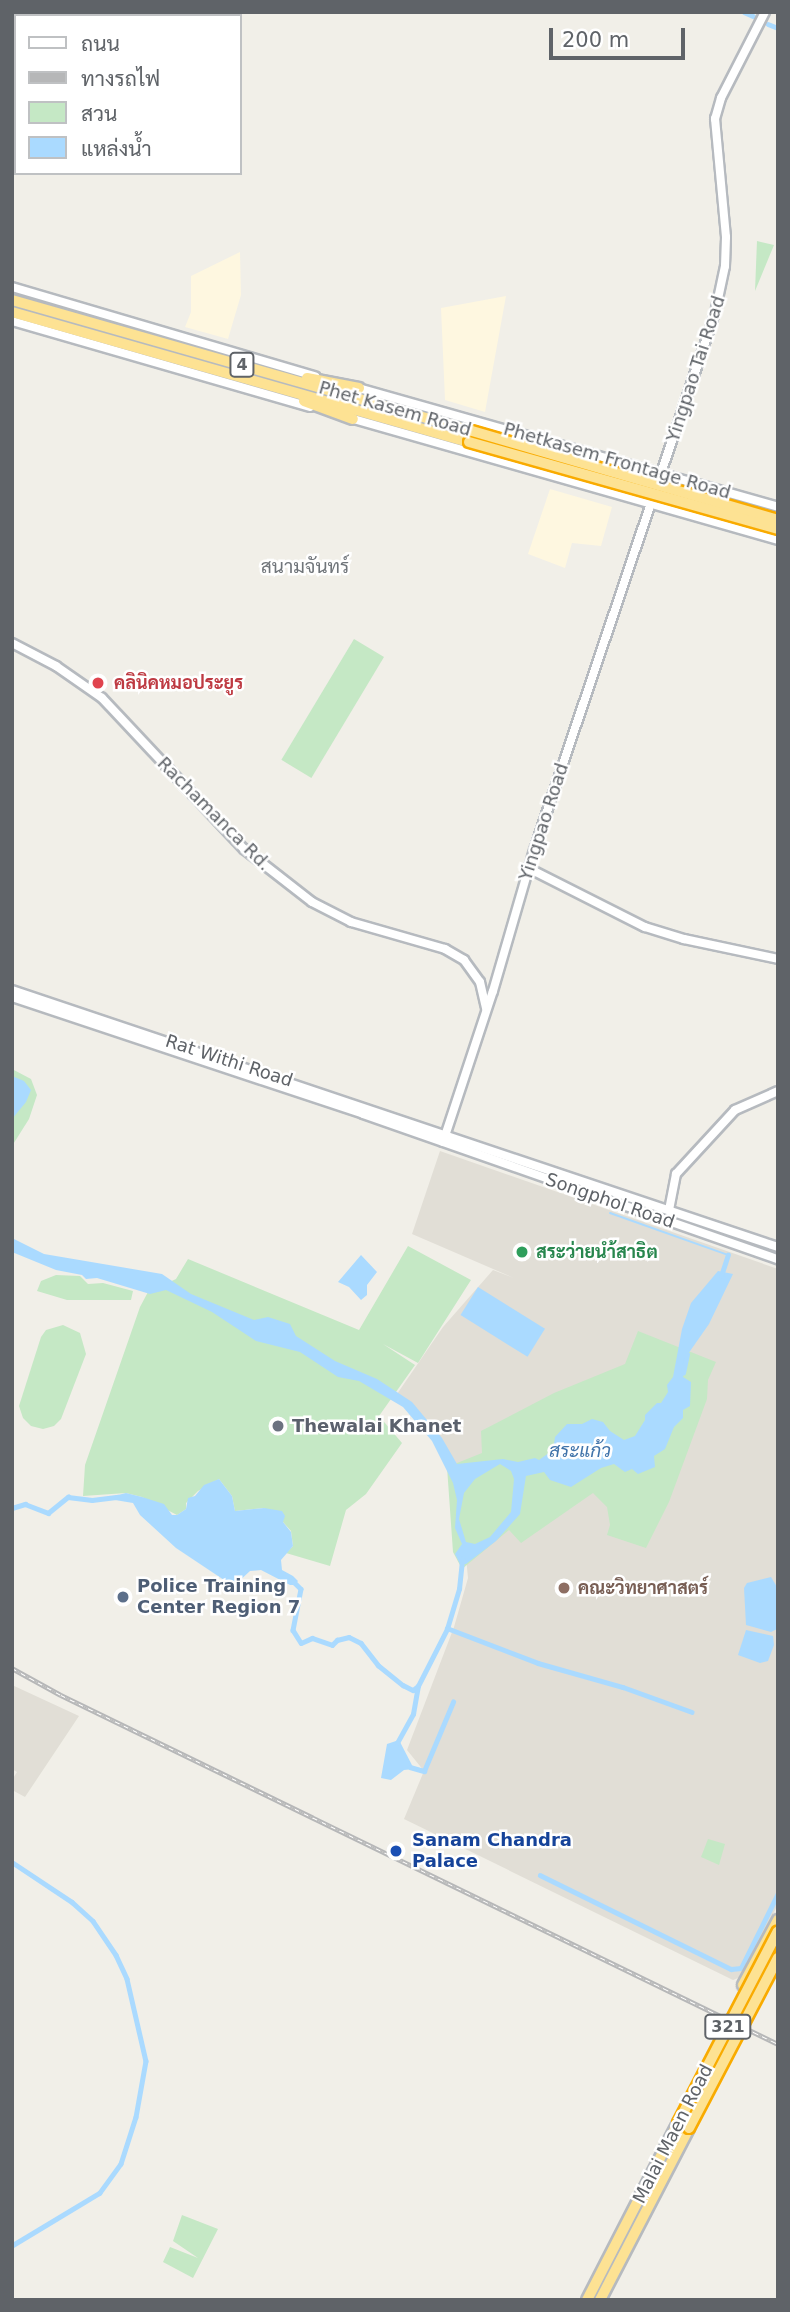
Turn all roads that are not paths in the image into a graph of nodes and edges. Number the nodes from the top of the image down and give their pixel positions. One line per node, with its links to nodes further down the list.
1 (765, 12): 12 (main road, Yingpao Tai Road)
2 (12, 288): 8 (main road, Phetkasem Frontage Road / 4)
3 (12, 300): 6 (highway, Phet Kasem Road / 4)
4 (12, 312): 7 (highway, Phet Kasem Road / 4)
5 (12, 321): 9 (main road, Phetkasem Frontage Road / 4)
6 (238, 364): 8 (highway); 10 (highway, Phet Kasem Road / 4)
7 (235, 376): 9 (highway); 10 (highway, Phet Kasem Road / 4)
8 (359, 388): 11 (main road, Phetkasem Frontage Road / 4)
9 (352, 419): 13 (main road, Phetkasem Frontage Road / 4)
10 (470, 437): 17 (highway, Phet Kasem Road / 4, bridge); 19 (highway, Phet Kasem Road / 4, bridge)
11 (571, 449): 12 (main road, Phetkasem Frontage Road / 4); 13 (main road)
12 (662, 474): 14 (main road, Phetkasem Frontage Road / 4); 15 (main road, Yingpao Tai Road)
13 (568, 481): 15 (main road, Phetkasem Frontage Road / 4)
14 (716, 489): 16 (main road, Phetkasem Frontage Road / 4); 18 (main road)
15 (649, 504): 18 (main road, Phetkasem Frontage Road / 4); 22 (main road, Yingpao Road)
16 (778, 507)
17 (778, 520)
18 (713, 521): 20 (main road, Phetkasem Frontage Road / 4)
19 (778, 529)
20 (778, 540)
21 (12, 643): 26 (main road, Rachamanca Rd.)
22 (528, 868): 23 (main road); 26 (main road, Yingpao Road)
23 (778, 959)
24 (12, 990): 27 (main road, Rat Withi Road)
25 (12, 997): 27 (main road, Rat Withi Road)
26 (486, 1008): 29 (main road, Yingpao Road)
27 (152, 1039): 29 (main road, Rat Withi Road)
28 (778, 1091): 30 (main road)
29 (444, 1138): 30 (main road, Songphol Road); 31 (main road, Songphol Road)
30 (667, 1210): 31 (main road); 32 (main road, Songphol Road)
31 (662, 1219): 33 (main road, Songphol Road)
32 (778, 1247)
33 (778, 1259)
34 (778, 1920): 38 (highway)
35 (778, 1931): 40 (highway, Malai Maen Road / 321, bridge)
36 (778, 1958): 41 (highway, Malai Maen Road / 321, bridge)
37 (778, 1965): 39 (highway)
38 (743, 1984)
39 (755, 2007)
40 (587, 2300)
41 (600, 2300)

